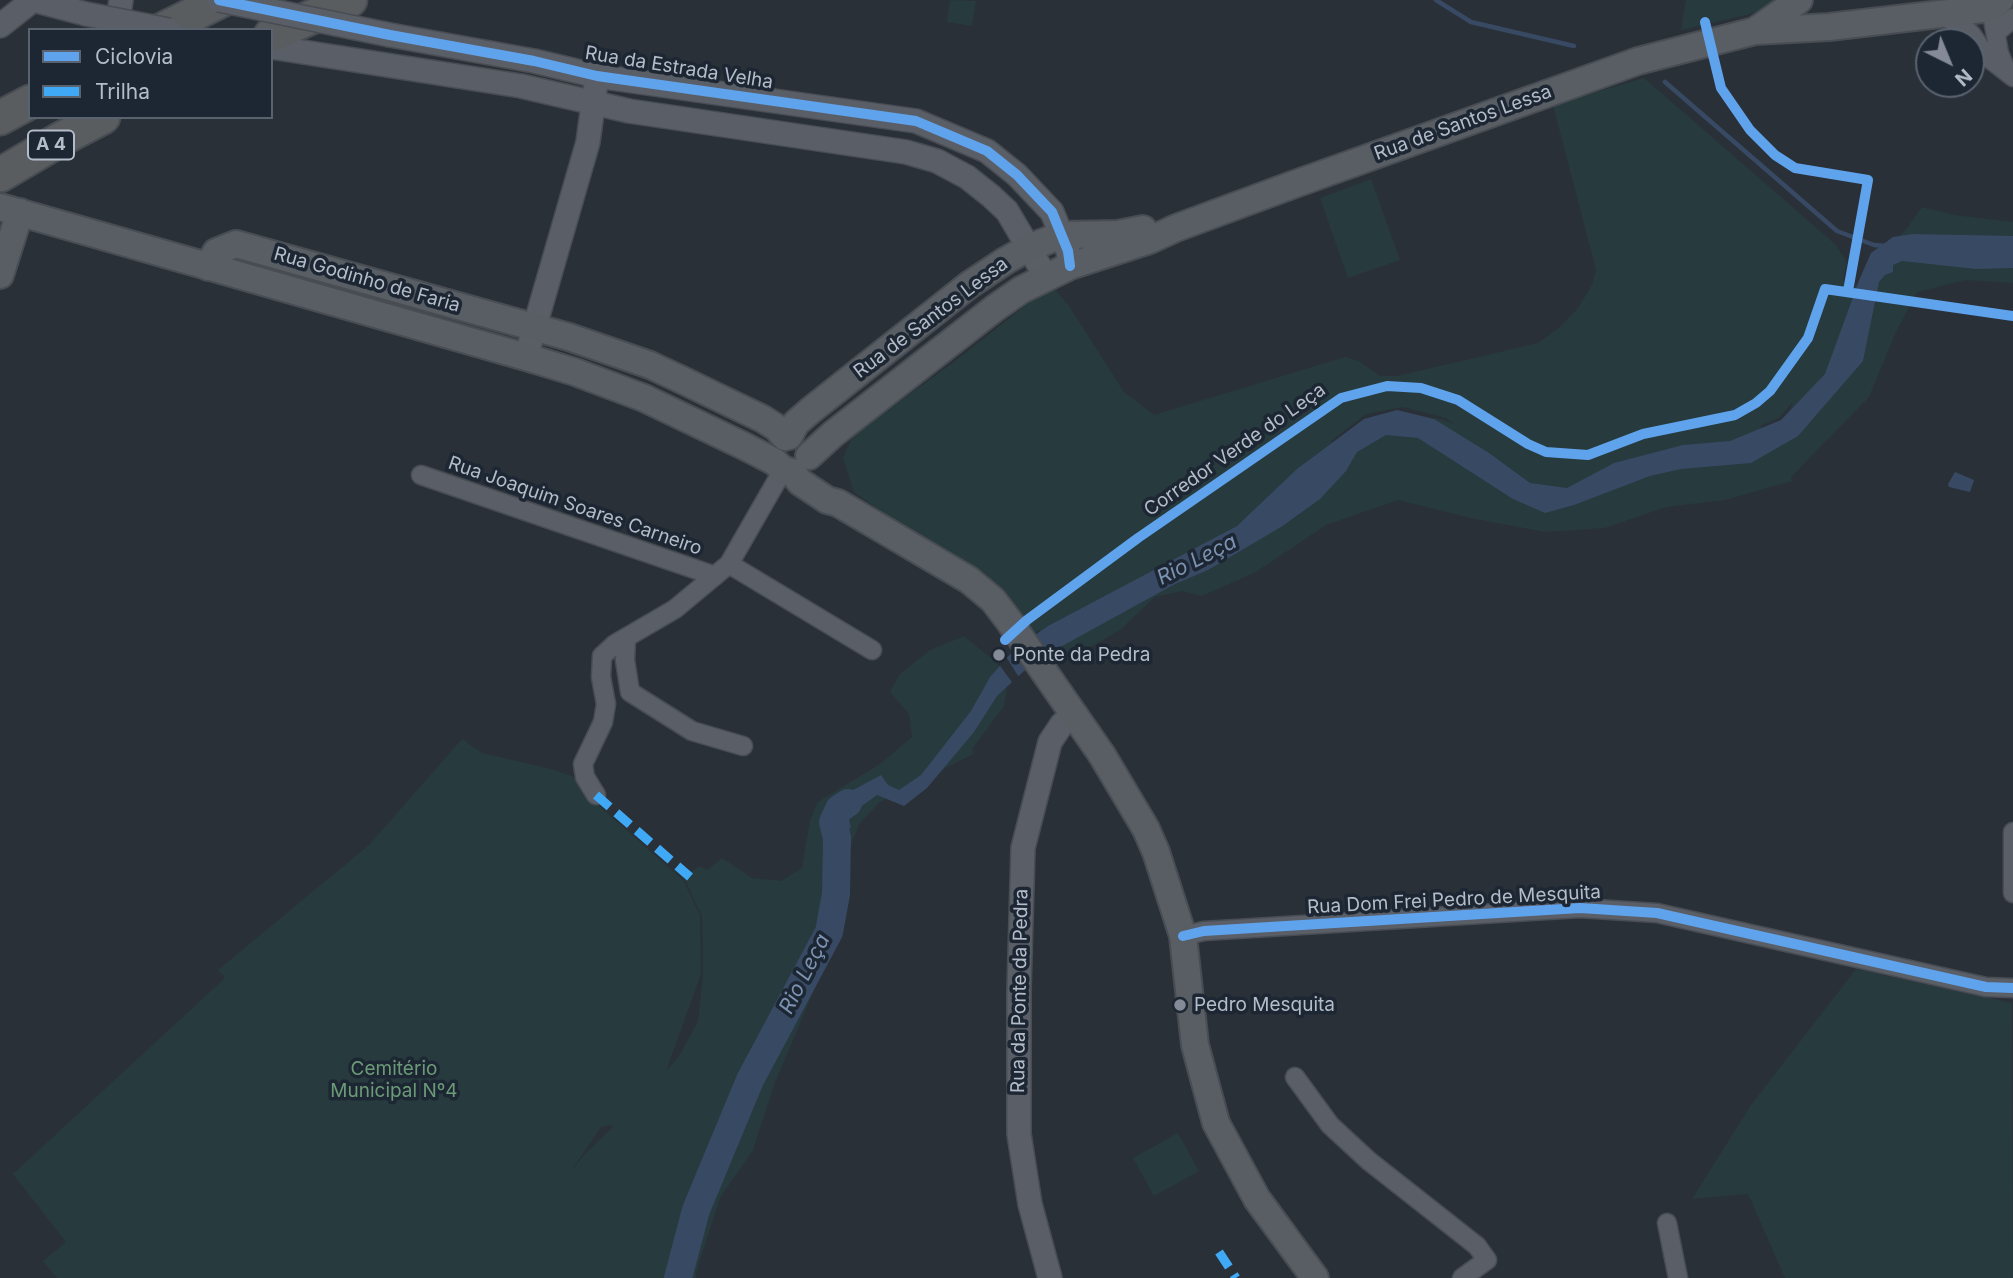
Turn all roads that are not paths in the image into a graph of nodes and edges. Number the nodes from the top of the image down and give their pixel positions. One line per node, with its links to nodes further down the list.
1 (33, 0): 6 (street, bridge); 9 (street)
2 (221, 0): 12 (highway); 17 (street, Rua da Estrada Velha, bridge)
3 (350, 0): 14 (highway)
4 (1799, 0): 13 (main road, Rua de Santos Lessa)
5 (1805, 0): 10 (main road)
6 (119, 11): 11 (street, bridge)
7 (2002, 12): 8 (main road, Rua de Santos Lessa); 16 (street)
8 (1940, 14): 10 (main road, Rua de Santos Lessa); 16 (street)
9 (0, 26)
10 (1829, 27): 13 (main road, Rua de Santos Lessa)
11 (164, 28)
12 (166, 28)
13 (1755, 31): 26 (main road, Rua de Santos Lessa)
14 (273, 34)
15 (273, 47): 19 (street)
16 (2010, 74)
17 (597, 76): 19 (street, Rua da Estrada Velha); 20 (street, Rua da Estrada Velha)
18 (28, 103): 21 (highway, A 4)
19 (594, 104): 23 (street); 33 (street, Rua da Estrada Velha)
20 (831, 108): 23 (street); 27 (street, Rua da Estrada Velha)
21 (0, 118)
22 (99, 119): 24 (highway, A 4)
23 (827, 140): 28 (street)
24 (0, 174)
25 (10, 210): 30 (main road, Rua Godinho de Faria); 31 (main road)
26 (1176, 228): 27 (main road, Rua de Santos Lessa); 29 (main road, Rua de Santos Lessa)
27 (1062, 235): 28 (main road, Rua de Santos Lessa); 29 (street, Rua da Estrada Velha)
28 (1028, 248): 32 (street); 35 (main road, Rua de Santos Lessa)
29 (1070, 266): 32 (main road, Rua de Santos Lessa)
30 (208, 267): 33 (main road, Rua Godinho de Faria); 34 (main road, Rua Godinho de Faria)
31 (0, 275)
32 (1046, 277): 36 (main road, Rua de Santos Lessa)
33 (535, 327): 34 (street); 35 (main road, Rua Godinho de Faria)
34 (526, 357): 36 (main road, Rua Godinho de Faria)
35 (787, 437): 36 (main road, Rua Godinho de Faria)
36 (793, 465): 38 (street); 42 (main road, Rua Godinho de Faria)
37 (421, 475): 39 (street, Rua Joaquim Soares Carneiro)
38 (729, 564): 39 (street); 41 (street)
39 (715, 576): 40 (street)
40 (626, 638): 43 (street); 44 (street)
41 (872, 650)
42 (1074, 714): 47 (main road, Rua Godinho de Faria); 51 (street, Rua da Ponte da Pedra)
43 (743, 746)
44 (596, 795)
45 (2013, 832): 46 (street)
46 (2013, 893)
47 (1183, 936): 48 (street, Rua Dom Frei Pedro de Mesquita); 52 (main road, Rua Godinho de Faria)
48 (2013, 988)
49 (1295, 1077): 53 (street)
50 (1667, 1223): 54 (street)
51 (1050, 1278)
52 (1315, 1278)
53 (1462, 1278)
54 (1678, 1278)

